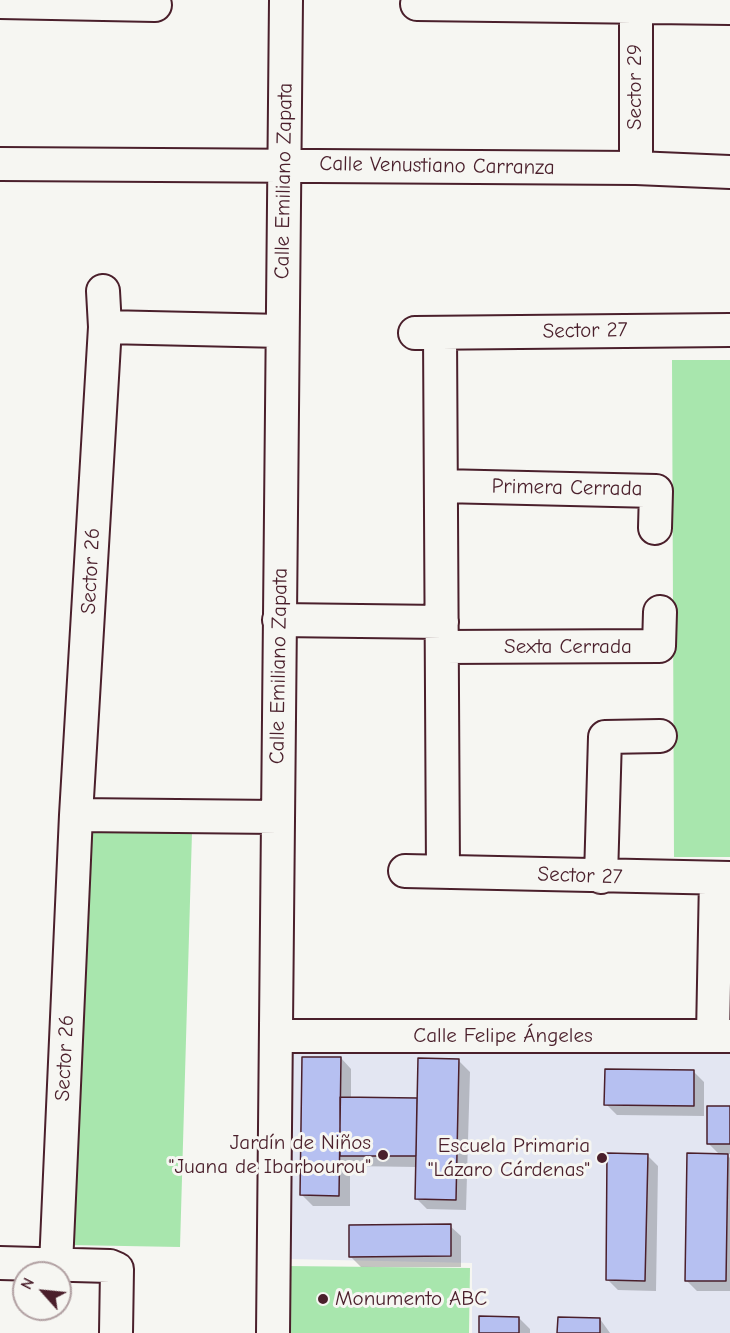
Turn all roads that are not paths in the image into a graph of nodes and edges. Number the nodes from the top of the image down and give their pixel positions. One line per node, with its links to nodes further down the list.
1 (286, 0): 10 (street, Calle Emiliano Zapata)
2 (119, 1): 3 (street); 6 (street)
3 (0, 2)
4 (435, 2): 5 (street)
5 (600, 2): 7 (street)
6 (155, 5)
7 (636, 6): 8 (street); 11 (street, Sector 29)
8 (730, 8)
9 (0, 164): 10 (street, Calle Venustiano Carranza)
10 (284, 165): 11 (street, Calle Venustiano Carranza); 16 (street, Calle Emiliano Zapata)
11 (636, 168): 12 (street, Calle Venustiano Carranza)
12 (730, 172)
13 (103, 291): 14 (street, Sector 26)
14 (105, 327): 16 (street); 23 (street, Sector 26)
15 (730, 330): 17 (street, Sector 27)
16 (282, 331): 20 (street, Calle Emiliano Zapata)
17 (441, 486): 18 (street, Primera Cerrada); 21 (street, Sector 27)
18 (655, 528)
19 (660, 612): 21 (street, Sexta Cerrada)
20 (279, 620): 21 (street); 24 (street, Calle Emiliano Zapata)
21 (442, 634): 26 (street, Sector 27)
22 (660, 736): 27 (street)
23 (76, 815): 24 (street); 31 (street, Sector 26)
24 (278, 817): 29 (street, Calle Emiliano Zapata)
25 (405, 872): 26 (street, Sector 27)
26 (443, 872): 27 (street, Sector 27)
27 (601, 877): 28 (street, Sector 27)
28 (723, 878): 30 (street, Sector 27)
29 (276, 1036): 30 (street, Calle Felipe Ángeles); 34 (street, Calle Emiliano Zapata)
30 (721, 1036)
31 (56, 1261)
32 (72, 1266): 33 (street)
33 (116, 1333)
34 (273, 1333)

